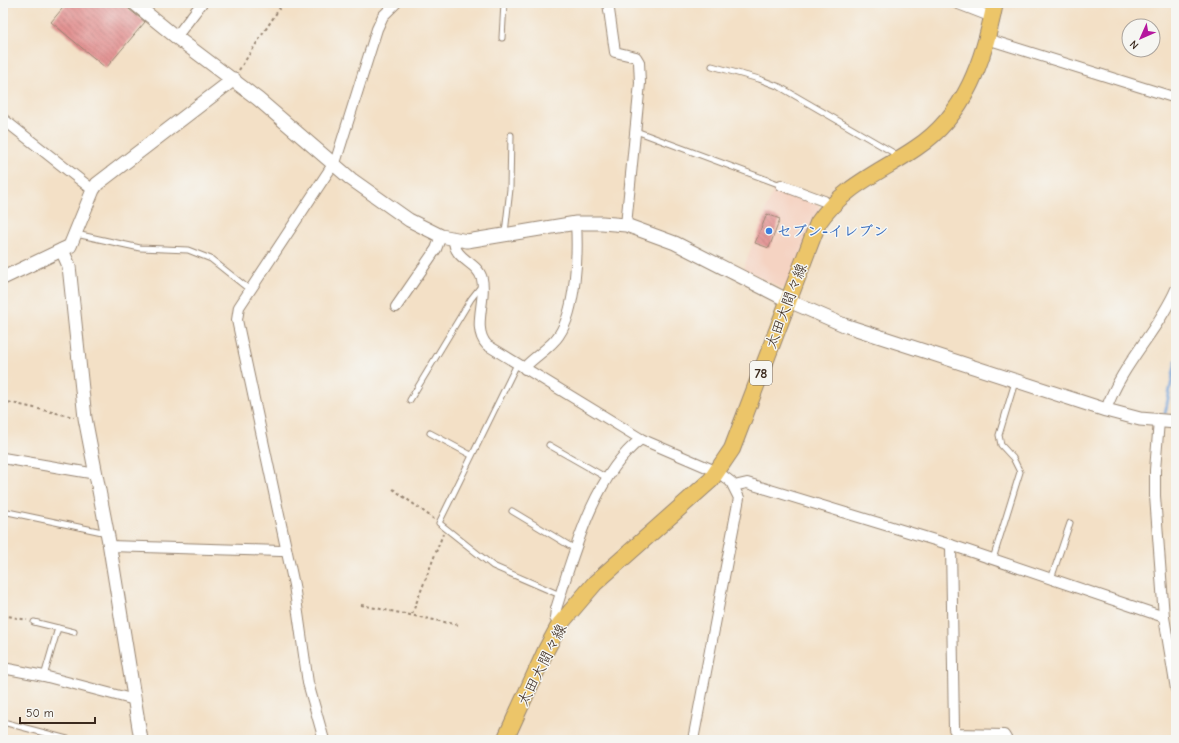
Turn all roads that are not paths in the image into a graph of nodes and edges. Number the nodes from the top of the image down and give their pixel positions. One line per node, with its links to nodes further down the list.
1 (134, 3): 8 (street)
2 (202, 3): 8 (street)
3 (396, 3): 18 (street)
4 (504, 3): 9 (lane)
5 (608, 3): 15 (street)
6 (956, 3): 7 (street)
7 (993, 10): 10 (main road, 太田大間々線 / 78)
8 (176, 37): 12 (street)
9 (502, 38)
10 (987, 39): 13 (street); 17 (main road, 太田大間々線 / 78)
11 (712, 66): 17 (lane)
12 (236, 76): 18 (street); 20 (street)
13 (1176, 98)
14 (3, 120): 20 (street)
15 (636, 131): 19 (lane); 23 (street)
16 (511, 135): 26 (lane)
17 (900, 157): 21 (main road, 太田大間々線 / 78)
18 (334, 164): 25 (street); 32 (street)
19 (781, 185): 21 (street)
20 (93, 190): 24 (street)
21 (831, 206): 33 (main road, 太田大間々線 / 78)
22 (576, 223): 23 (street); 26 (street); 35 (street)
23 (626, 225): 33 (street)
24 (76, 234): 28 (street); 32 (lane)
25 (441, 236): 27 (street); 34 (street)
26 (505, 236): 27 (street)
27 (454, 240): 30 (street)
28 (62, 250): 29 (street); 47 (street)
29 (3, 277)
30 (482, 285): 35 (street); 37 (lane)
31 (1176, 289): 38 (street)
32 (250, 290): 56 (street)
33 (789, 301): 36 (street); 46 (main road, 太田大間々線 / 78)
34 (396, 307)
35 (521, 366): 42 (street); 44 (lane)
36 (1016, 381): 38 (street); 57 (lane)
37 (410, 400)
38 (1106, 410): 39 (street)
39 (1159, 421): 40 (street); 60 (street)
40 (1176, 422)
41 (430, 433): 44 (lane)
42 (641, 439): 46 (street); 48 (street)
43 (549, 445): 48 (lane)
44 (472, 455): 59 (lane)
45 (3, 458): 47 (street)
46 (718, 472): 49 (street); 62 (main road, 太田大間々線 / 78)
47 (96, 474): 53 (street)
48 (607, 478): 55 (street)
49 (734, 486): 54 (street); 74 (street)
50 (3, 511): 53 (lane)
51 (512, 511): 55 (lane)
52 (1070, 523): 58 (lane)
53 (108, 540): 56 (street); 68 (street)
54 (951, 545): 57 (street); 75 (street)
55 (575, 549): 59 (street)
56 (286, 550): 72 (street)
57 (993, 560): 58 (street)
58 (1051, 579): 60 (street)
59 (560, 595): 62 (street)
60 (1164, 617): 67 (street)
61 (34, 622): 63 (lane)
62 (560, 624): 73 (main road, 太田大間々線 / 78)
63 (58, 628): 64 (lane); 66 (lane)
64 (74, 632)
65 (3, 668): 66 (street)
66 (44, 676): 68 (street)
67 (1176, 689)
68 (135, 700): 71 (street)
69 (3, 722): 70 (lane)
70 (71, 740)
71 (141, 740)
72 (324, 740)
73 (505, 740)
74 (693, 740)
75 (1007, 740)

